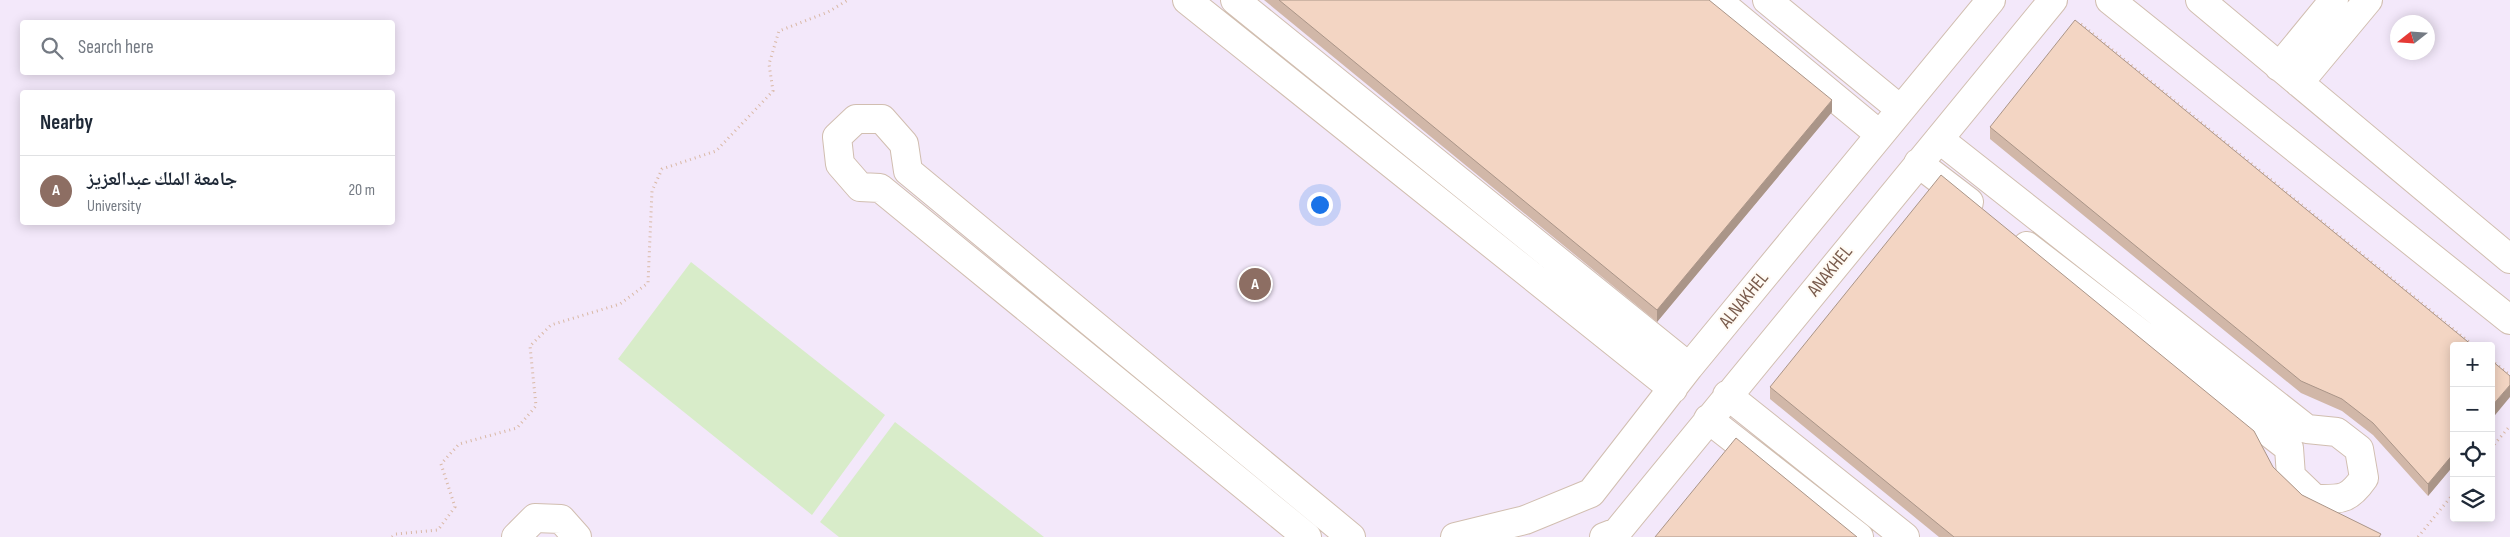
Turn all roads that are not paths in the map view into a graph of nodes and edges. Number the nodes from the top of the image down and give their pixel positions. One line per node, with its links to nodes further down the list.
1 (1187, 0): 19 (street)
2 (1235, 0): 18 (street)
3 (1717, 0): 13 (street)
4 (1767, 0): 12 (street)
5 (1992, 0): 12 (street, ALNAKHEL)
6 (2053, 0): 14 (street, ANAKHEL)
7 (2110, 0): 17 (street)
8 (2200, 0): 11 (street)
9 (2334, 0): 11 (street)
10 (2368, 0): 11 (street)
11 (2289, 75): 16 (street)
12 (1900, 109): 13 (street, ALNAKHEL)
13 (1879, 134): 18 (street, ALNAKHEL)
14 (1939, 139): 15 (street, ANAKHEL); 15 (street)
15 (1918, 163): 20 (street, ANAKHEL)
16 (2510, 259)
17 (2510, 320)
18 (1689, 367): 19 (street, ALNAKHEL)
19 (1673, 390): 26 (street, ALNAKHEL)
20 (1727, 396): 21 (street, ANAKHEL); 29 (street)
21 (1708, 419): 27 (street, ANAKHEL); 28 (street)
22 (516, 537): 23 (street)
23 (578, 537)
24 (1307, 537): 25 (street)
25 (1351, 537)
26 (1455, 537)
27 (1604, 537)
28 (1859, 537)
29 (1905, 537)

